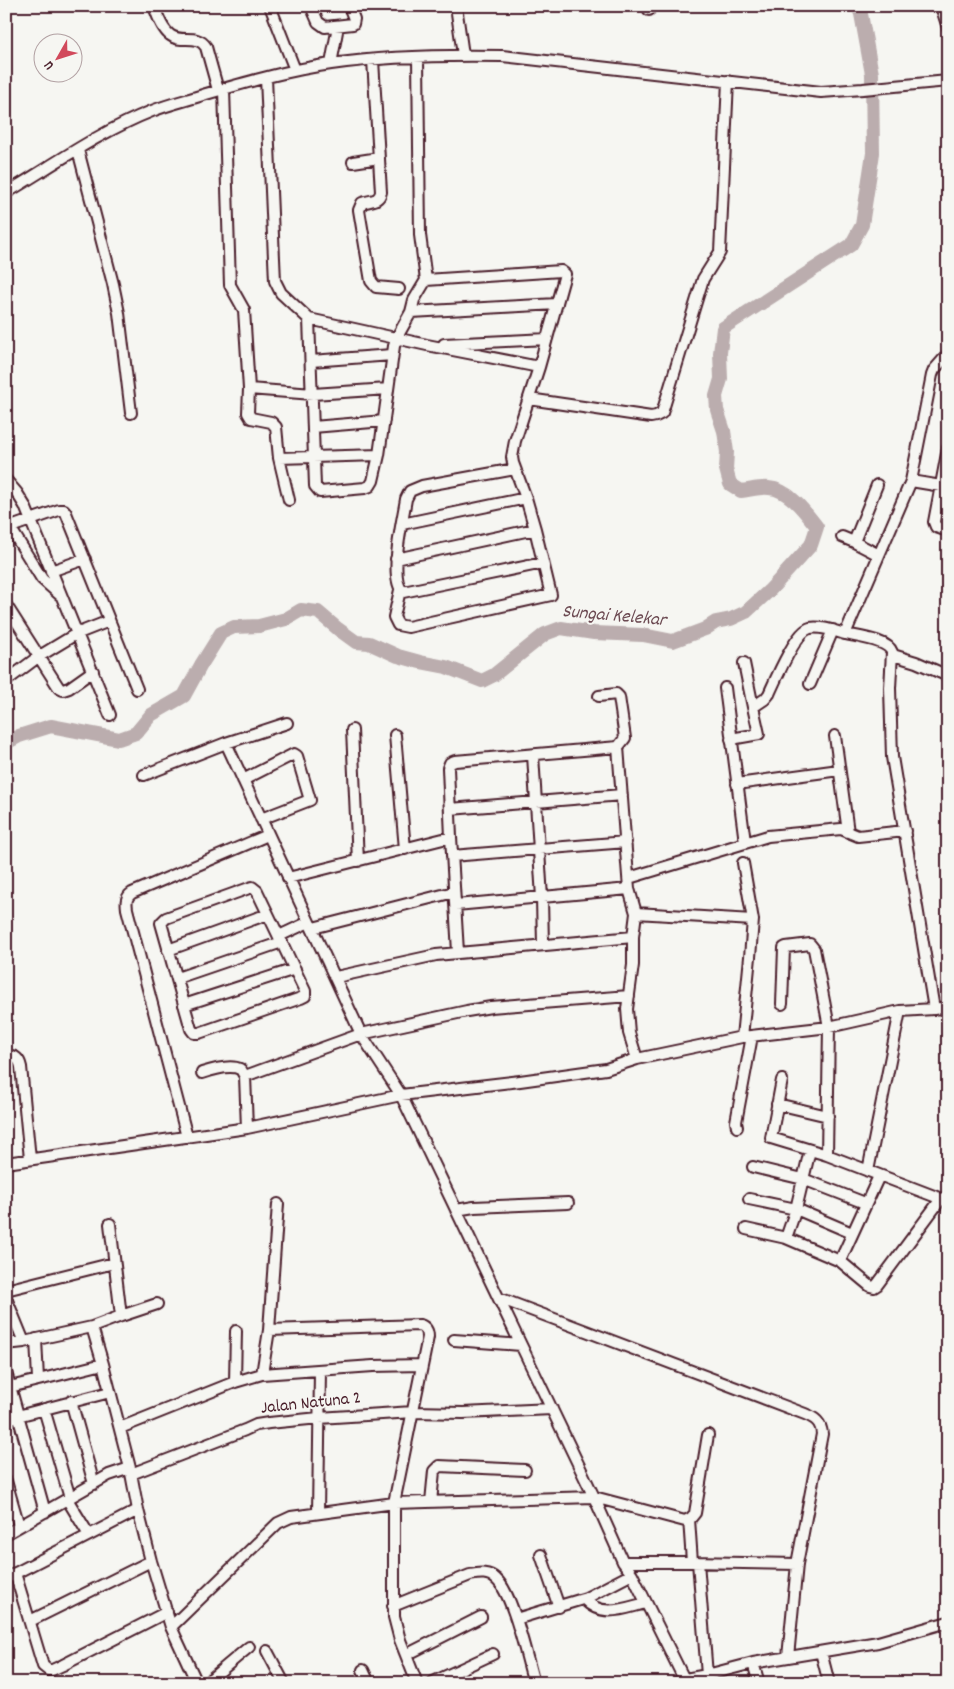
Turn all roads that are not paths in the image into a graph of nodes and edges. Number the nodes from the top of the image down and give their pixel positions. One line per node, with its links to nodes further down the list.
1 (154, 6): 17 (street)
2 (270, 6): 13 (street)
3 (311, 6): 7 (street)
4 (349, 6): 7 (street)
5 (456, 6): 9 (street)
6 (941, 6): 8 (street)
7 (338, 26): 12 (street)
8 (948, 28)
9 (463, 55): 10 (street); 15 (street)
10 (418, 58): 11 (street); 22 (street)
11 (374, 60): 12 (street); 19 (street)
12 (332, 64): 13 (street)
13 (295, 70): 14 (street)
14 (266, 78): 17 (street); 26 (street)
15 (728, 81): 16 (street); 37 (street)
16 (948, 81)
17 (221, 90): 18 (street); 35 (street)
18 (78, 150): 21 (street); 38 (street)
19 (379, 158): 20 (street); 23 (street)
20 (353, 162)
21 (6, 193)
22 (426, 280): 24 (street); 25 (street)
23 (399, 289)
24 (558, 304): 25 (street); 28 (street)
25 (411, 312): 27 (street)
26 (309, 319): 27 (street); 32 (street)
27 (397, 338): 29 (street); 31 (street)
28 (547, 339): 29 (street); 33 (street)
29 (427, 345): 33 (street)
30 (948, 354): 46 (street)
31 (392, 355): 32 (street); 34 (street)
32 (311, 361): 36 (street)
33 (539, 367): 37 (street)
34 (388, 389): 36 (street); 39 (street)
35 (249, 390): 36 (street); 43 (street)
36 (313, 394): 40 (street)
37 (529, 399): 45 (street)
38 (131, 413)
39 (384, 421): 40 (street); 42 (street)
40 (313, 427): 44 (street)
41 (948, 448): 49 (street)
42 (379, 455): 44 (street); 44 (street)
43 (279, 458): 44 (street); 51 (street)
44 (314, 458)
45 (515, 469): 50 (street); 54 (street)
46 (911, 481): 49 (street); 59 (street)
47 (7, 484): 52 (street)
48 (877, 486): 58 (street)
49 (945, 486): 56 (street)
50 (526, 498): 54 (street); 55 (street)
51 (289, 500)
52 (31, 520): 53 (street); 60 (street); 63 (street)
53 (9, 524): 65 (street)
54 (402, 524): 61 (street)
55 (535, 529): 61 (street); 62 (street)
56 (948, 531)
57 (842, 537): 58 (street)
58 (854, 542): 59 (street)
59 (879, 555): 70 (street)
60 (85, 559): 63 (street); 67 (street)
61 (396, 559): 64 (street)
62 (543, 562): 64 (street); 64 (street)
63 (51, 571): 65 (street)
64 (400, 590)
65 (60, 596): 69 (street)
66 (6, 605): 72 (street)
67 (109, 621): 69 (street); 79 (street)
68 (833, 630): 70 (street); 77 (street); 81 (street)
69 (76, 634): 72 (street); 74 (street)
70 (845, 634): 71 (street)
71 (892, 655): 75 (street); 99 (street)
72 (38, 657): 74 (street); 76 (street)
73 (744, 664): 81 (street)
74 (93, 671): 82 (street)
75 (948, 676)
76 (6, 681)
77 (810, 684)
78 (725, 688): 87 (street)
79 (137, 689)
80 (599, 696): 89 (street)
81 (753, 707): 87 (street)
82 (110, 715)
83 (287, 723): 88 (street)
84 (352, 730): 108 (street)
85 (395, 735): 105 (street)
86 (835, 736): 91 (street)
87 (731, 739): 94 (street)
88 (226, 743): 92 (street); 93 (street)
89 (618, 746): 90 (street); 95 (street)
90 (533, 755): 96 (street); 97 (street)
91 (839, 770): 94 (street); 100 (street)
92 (144, 775)
93 (243, 780): 98 (street); 98 (street)
94 (737, 784): 104 (street)
95 (622, 795): 96 (street); 103 (street)
96 (536, 802): 97 (street); 106 (street)
97 (450, 809): 102 (street)
98 (261, 819): 101 (street)
99 (905, 831): 100 (street); 132 (street)
100 (848, 832): 104 (street)
101 (268, 835): 110 (street); 147 (street)
102 (451, 837): 105 (street); 107 (street)
103 (626, 842): 106 (street); 111 (street)
104 (745, 842): 111 (street)
105 (405, 849): 108 (street)
106 (539, 849): 107 (street); 114 (street)
107 (452, 856): 113 (street)
108 (358, 861): 110 (street)
109 (743, 863): 118 (street)
110 (288, 878): 119 (street)
111 (629, 878): 112 (street)
112 (629, 889): 114 (street); 116 (street)
113 (454, 892): 115 (street); 119 (street)
114 (542, 898): 115 (street); 122 (street)
115 (456, 905): 124 (street)
116 (636, 913): 118 (street); 120 (street)
117 (268, 914): 121 (street); 123 (street); 123 (street)
118 (752, 920): 136 (street)
119 (311, 925): 121 (street); 126 (street)
120 (633, 937): 122 (street); 128 (street)
121 (280, 939): 125 (street); 127 (street)
122 (543, 944): 124 (street)
123 (168, 950): 127 (street)
124 (458, 952): 126 (street)
125 (295, 969): 130 (street); 130 (street)
126 (336, 977): 135 (street)
127 (177, 978): 130 (street)
128 (629, 996): 135 (street); 138 (street)
129 (782, 1004): 134 (street)
130 (184, 1005)
131 (948, 1006): 132 (street)
132 (934, 1009): 133 (street)
133 (900, 1011): 134 (street); 153 (street)
134 (829, 1027): 136 (street); 144 (street)
135 (361, 1034): 140 (street); 142 (street)
136 (747, 1036): 138 (street); 145 (street)
137 (6, 1056): 150 (street)
138 (637, 1059): 142 (street)
139 (202, 1073): 140 (street)
140 (244, 1076): 146 (street)
141 (782, 1080): 143 (street)
142 (401, 1095): 146 (street); 162 (street)
143 (777, 1104): 144 (street); 148 (street)
144 (828, 1116): 149 (street)
145 (737, 1127)
146 (247, 1128): 147 (street)
147 (187, 1137): 150 (street)
148 (810, 1150): 149 (street); 155 (street)
149 (827, 1155): 153 (street)
150 (30, 1159): 151 (street)
151 (6, 1163)
152 (754, 1167): 155 (street)
153 (868, 1171): 154 (street)
154 (879, 1176): 157 (street); 159 (street)
155 (804, 1179): 159 (street); 161 (street)
156 (749, 1199): 161 (street)
157 (945, 1200): 167 (street)
158 (568, 1203): 162 (street)
159 (865, 1203): 165 (street)
160 (278, 1204): 175 (street)
161 (796, 1209): 165 (street); 166 (street)
162 (456, 1210): 171 (street)
163 (110, 1224): 168 (street)
164 (746, 1229): 166 (street)
165 (852, 1233): 167 (street)
166 (786, 1238): 167 (street)
167 (840, 1261)
168 (114, 1263): 169 (street); 173 (street)
169 (6, 1290)
170 (6, 1298): 179 (street)
171 (498, 1298): 181 (street); 219 (street)
172 (157, 1304): 173 (street)
173 (121, 1316): 174 (street)
174 (92, 1327): 177 (street); 182 (street)
175 (269, 1330): 183 (street); 186 (street)
176 (236, 1331): 188 (street)
177 (36, 1339): 179 (street); 187 (street)
178 (454, 1340): 181 (street)
179 (24, 1342): 180 (street)
180 (6, 1344)
181 (521, 1345): 193 (street)
182 (103, 1364): 187 (street); 190 (street)
183 (422, 1365): 184 (street); 194 (street)
184 (320, 1371): 186 (street); 196 (street)
185 (6, 1372): 189 (street)
186 (262, 1374): 188 (street)
187 (38, 1379): 189 (street)
188 (235, 1382): 198 (street)
189 (10, 1387): 195 (street)
190 (110, 1392): 191 (street); 198 (street)
191 (71, 1401): 192 (street); 203 (street)
192 (44, 1409): 195 (street); 205 (street)
193 (552, 1409): 194 (street, Jalan Natuna 2); 204 (street)
194 (413, 1412): 196 (street, Jalan Natuna 2); 207 (street)
195 (17, 1416): 197 (street); 209 (street)
196 (319, 1418): 201 (street, Jalan Natuna 2); 210 (street)
197 (6, 1419)
198 (120, 1428): 201 (street)
199 (708, 1434): 211 (street)
200 (525, 1470): 206 (street)
201 (130, 1471): 203 (street, Jalan Natuna 2); 208 (street)
202 (6, 1481): 212 (street)
203 (94, 1484): 205 (street, Jalan Natuna 2)
204 (594, 1497): 206 (street); 211 (street); 217 (street)
205 (68, 1499): 209 (street, Jalan Natuna 2); 214 (street)
206 (431, 1502): 207 (street)
207 (394, 1503): 210 (street); 224 (street)
208 (138, 1510): 214 (street); 216 (street)
209 (44, 1512): 212 (street, Jalan Natuna 2)
210 (318, 1513): 231 (street)
211 (689, 1520): 218 (street)
212 (20, 1526): 213 (street, Jalan Natuna 2)
213 (6, 1534)
214 (89, 1535): 221 (street)
215 (542, 1555): 225 (street)
216 (151, 1561): 226 (street); 229 (street)
217 (623, 1562): 218 (street); 220 (street)
218 (695, 1562): 219 (street); 240 (street)
219 (797, 1564): 237 (street)
220 (632, 1574): 222 (street); 223 (street)
221 (11, 1575): 229 (street)
222 (584, 1599): 223 (street); 225 (street)
223 (646, 1603): 241 (street)
224 (393, 1606): 228 (street); 236 (street)
225 (559, 1607): 228 (street)
226 (167, 1612): 229 (street); 231 (street)
227 (481, 1617): 236 (street)
228 (516, 1619): 248 (street)
229 (30, 1621)
230 (948, 1622): 234 (street)
231 (171, 1627): 242 (street)
232 (250, 1647): 243 (street)
233 (267, 1652): 244 (street)
234 (821, 1652): 237 (street); 250 (street)
235 (493, 1654): 247 (street)
236 (406, 1655): 246 (street)
237 (788, 1657): 238 (street)
238 (753, 1663): 240 (street); 249 (street)
239 (363, 1670): 245 (street)
240 (707, 1675): 241 (street)
241 (682, 1681)
242 (197, 1683)
243 (206, 1683)
244 (284, 1683)
245 (369, 1683)
246 (417, 1683)
247 (431, 1683)
248 (534, 1683)
249 (759, 1683)
250 (829, 1683)

